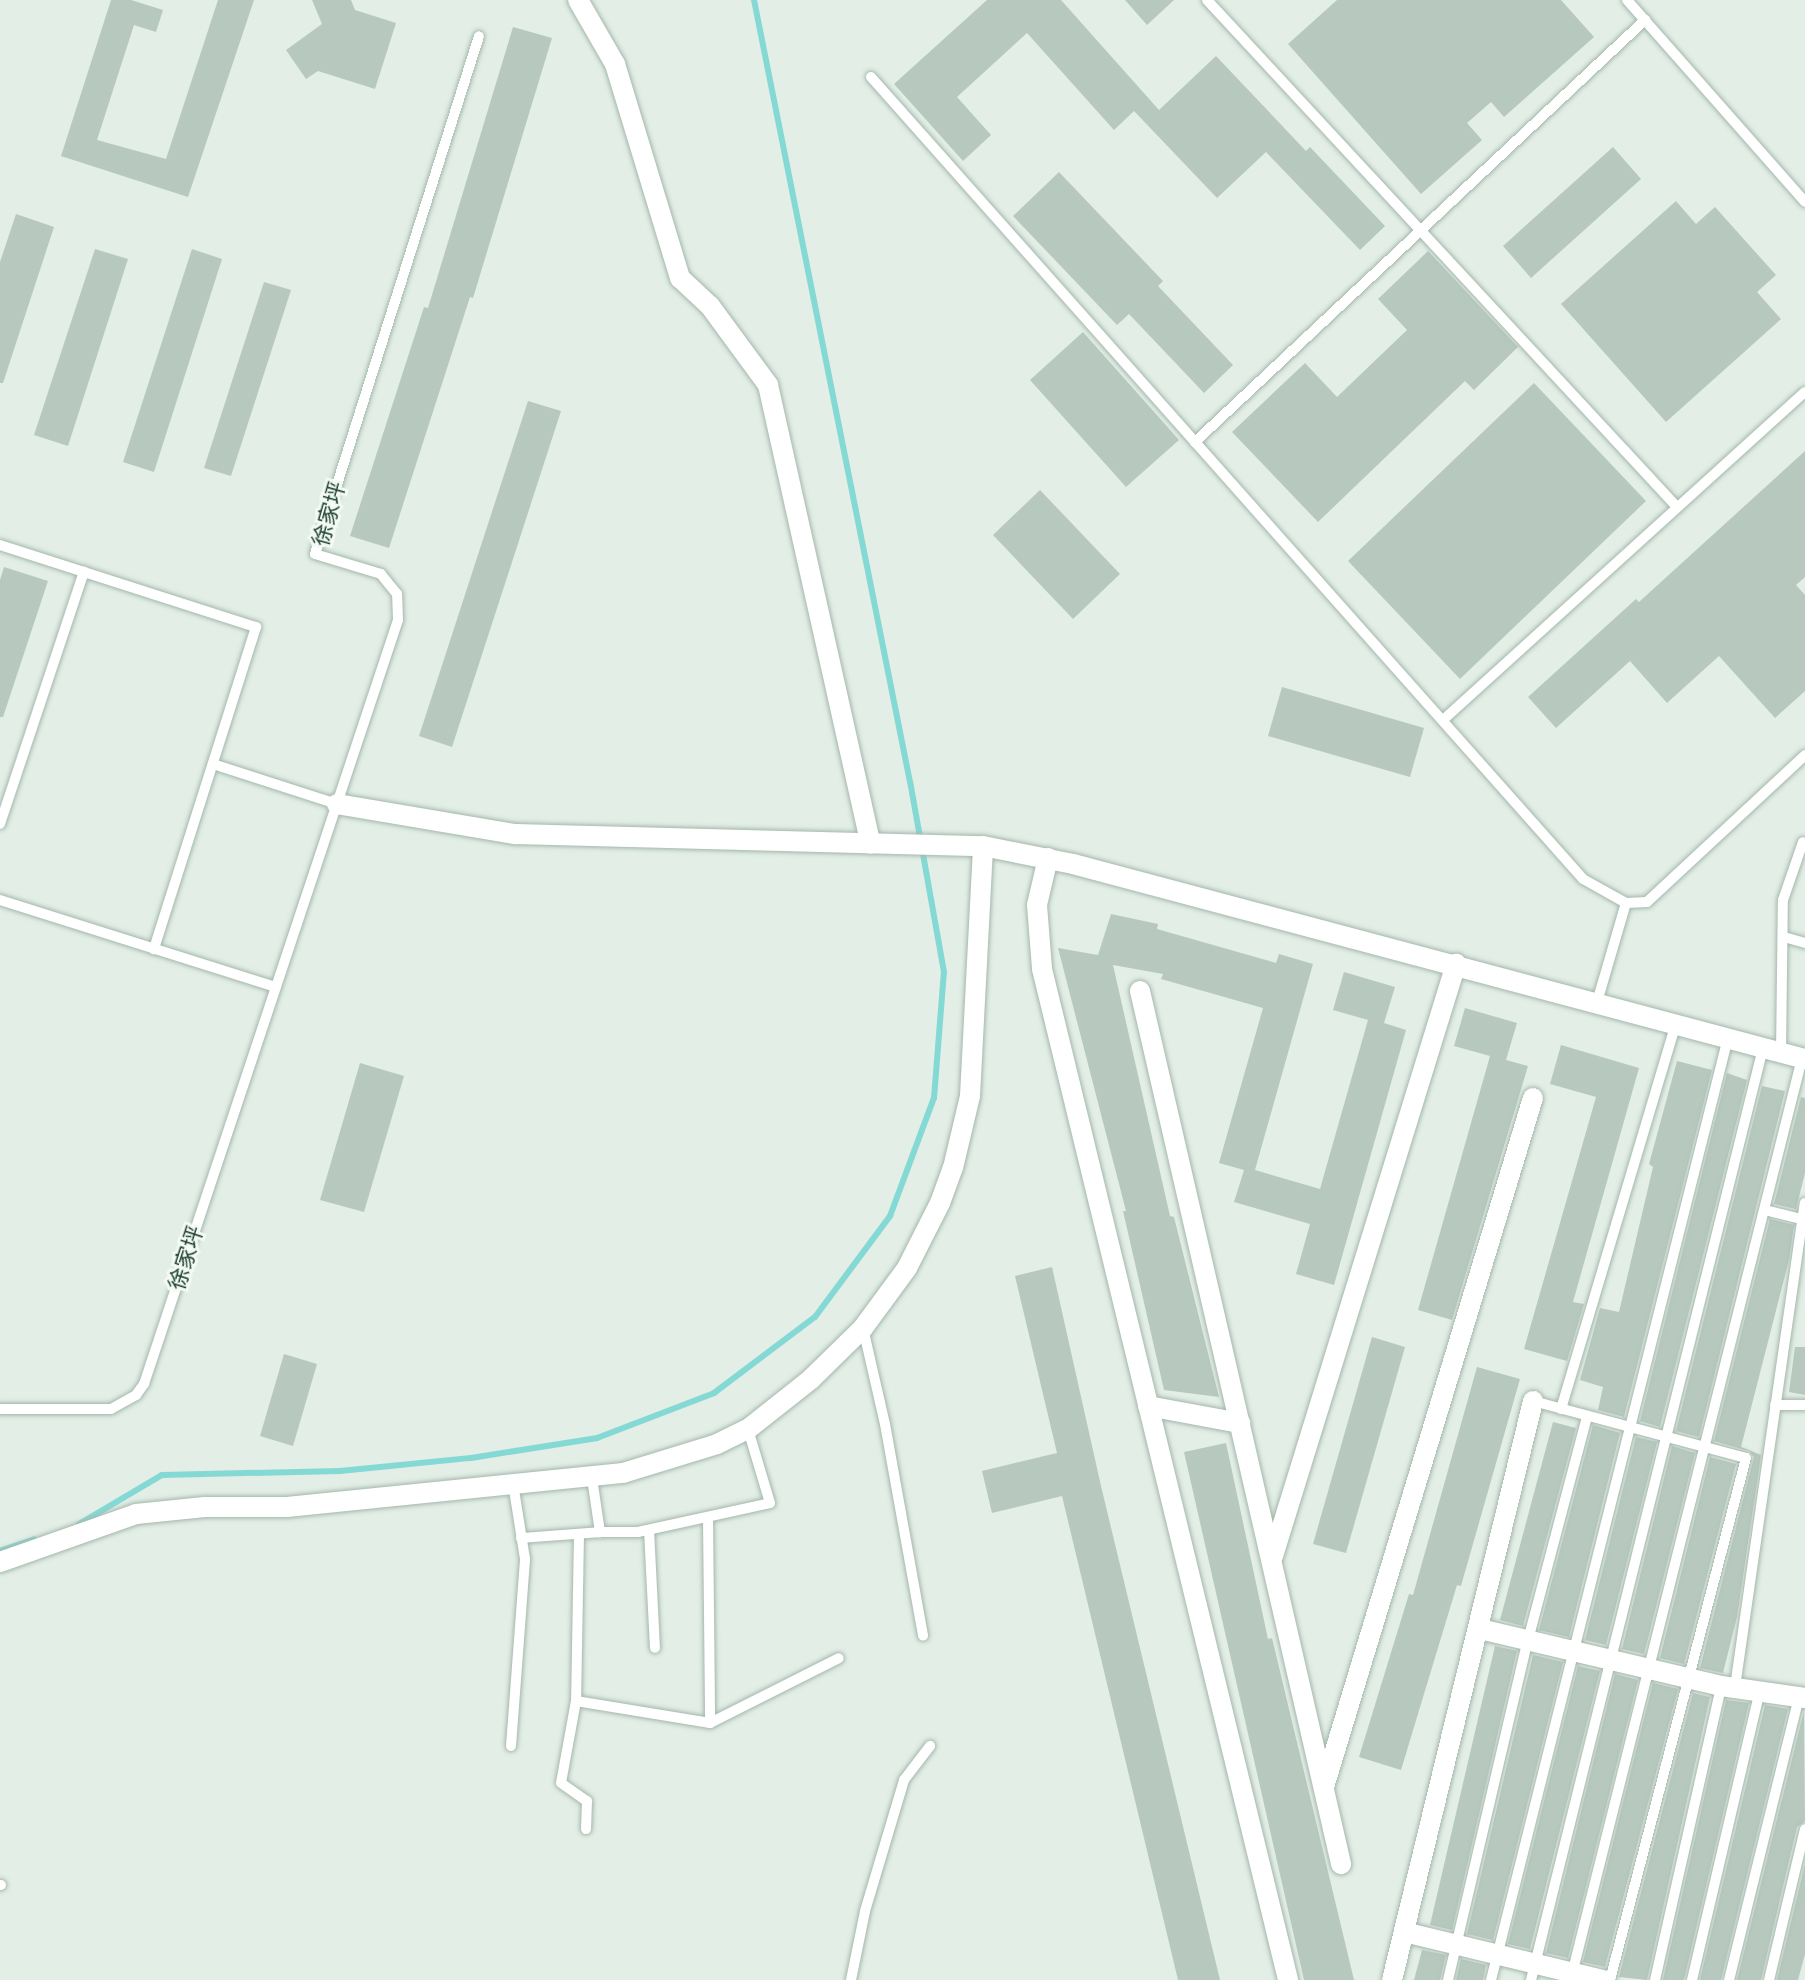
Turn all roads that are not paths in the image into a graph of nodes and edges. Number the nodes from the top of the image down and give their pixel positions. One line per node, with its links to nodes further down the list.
1 (578, 0): 20 (street)
2 (1207, 0): 8 (lane)
3 (1627, 0): 4 (lane)
4 (1645, 20): 7 (lane); 8 (lane)
5 (479, 36): 17 (lane, 徐家坪)
6 (871, 77): 10 (lane)
7 (1805, 202)
8 (1422, 229): 10 (lane); 11 (lane)
9 (1805, 392): 11 (lane)
10 (1195, 442): 14 (lane)
11 (1677, 507): 14 (lane)
12 (1, 548): 13 (lane)
13 (84, 572): 16 (lane); 18 (lane)
14 (1443, 720): 24 (lane)
15 (1805, 755): 24 (lane)
16 (213, 764): 17 (lane); 27 (lane)
17 (337, 804): 20 (street); 29 (lane, 徐家坪)
18 (0, 824)
19 (1803, 842): 25 (lane)
20 (871, 844): 21 (street)
21 (983, 846): 22 (street); 41 (street)
22 (1048, 858): 28 (street); 45 (street)
23 (0, 900): 27 (lane)
24 (1626, 903): 31 (lane)
25 (1784, 937): 26 (lane); 34 (lane)
26 (1805, 943)
27 (154, 949): 29 (lane)
28 (1456, 964): 31 (street); 61 (street)
29 (276, 987): 46 (lane, 徐家坪)
30 (1140, 991): 49 (street)
31 (1597, 1002): 32 (street)
32 (1676, 1024): 33 (street); 47 (lane)
33 (1728, 1038): 34 (street); 50 (lane)
34 (1772, 1050): 35 (street); 52 (lane)
35 (1804, 1058): 38 (lane)
36 (1533, 1098): 79 (street)
37 (1805, 1203): 39 (lane)
38 (1765, 1210): 39 (lane); 53 (lane)
39 (1802, 1219): 40 (lane)
40 (1800, 1255): 43 (lane)
41 (863, 1328): 51 (street); 64 (lane)
42 (1533, 1401): 47 (lane); 63 (street)
43 (1775, 1405): 44 (lane); 72 (lane)
44 (1805, 1405)
45 (1148, 1406): 49 (street); 89 (street)
46 (0, 1409)
47 (1561, 1409): 48 (lane)
48 (1587, 1417): 50 (lane); 65 (lane)
49 (1240, 1423): 61 (street)
50 (1628, 1428): 52 (lane); 67 (lane)
51 (748, 1429): 54 (street); 56 (lane)
52 (1667, 1438): 53 (lane); 69 (lane)
53 (1707, 1448): 70 (lane); 71 (lane)
54 (592, 1478): 55 (street); 58 (lane)
55 (513, 1483): 60 (lane); 62 (street)
56 (708, 1517): 57 (lane); 76 (lane)
57 (649, 1530): 58 (lane); 66 (lane)
58 (600, 1532): 59 (lane)
59 (579, 1534): 60 (lane); 75 (lane)
60 (521, 1538): 77 (lane)
61 (1272, 1560): 79 (street)
62 (0, 1562)
63 (1480, 1629): 65 (street); 83 (street)
64 (923, 1636)
65 (1528, 1640): 67 (street); 84 (lane)
66 (655, 1648)
67 (1573, 1650): 69 (street); 85 (lane)
68 (839, 1658): 76 (lane)
69 (1611, 1659): 70 (street); 86 (lane)
70 (1650, 1669): 71 (street); 87 (lane)
71 (1689, 1678): 72 (street); 94 (lane)
72 (1728, 1686): 73 (street); 95 (lane)
73 (1760, 1691): 74 (street); 96 (lane)
74 (1802, 1698): 97 (lane)
75 (576, 1701): 76 (lane); 80 (lane)
76 (710, 1723)
77 (511, 1746)
78 (930, 1746): 88 (lane)
79 (1324, 1788): 82 (street)
80 (586, 1829)
81 (1805, 1829): 98 (lane)
82 (1341, 1864)
83 (1404, 1932): 84 (street); 90 (street)
84 (1457, 1944): 85 (street); 91 (lane)
85 (1498, 1954): 86 (street); 92 (lane)
86 (1534, 1972): 87 (street)
87 (1572, 1976): 93 (street)
88 (851, 1980)
89 (1288, 1980)
90 (1392, 1980)
91 (1448, 1980)
92 (1491, 1980)
93 (1603, 1980)
94 (1610, 1980)
95 (1655, 1980)
96 (1692, 1980)
97 (1729, 1980)
98 (1769, 1980)

